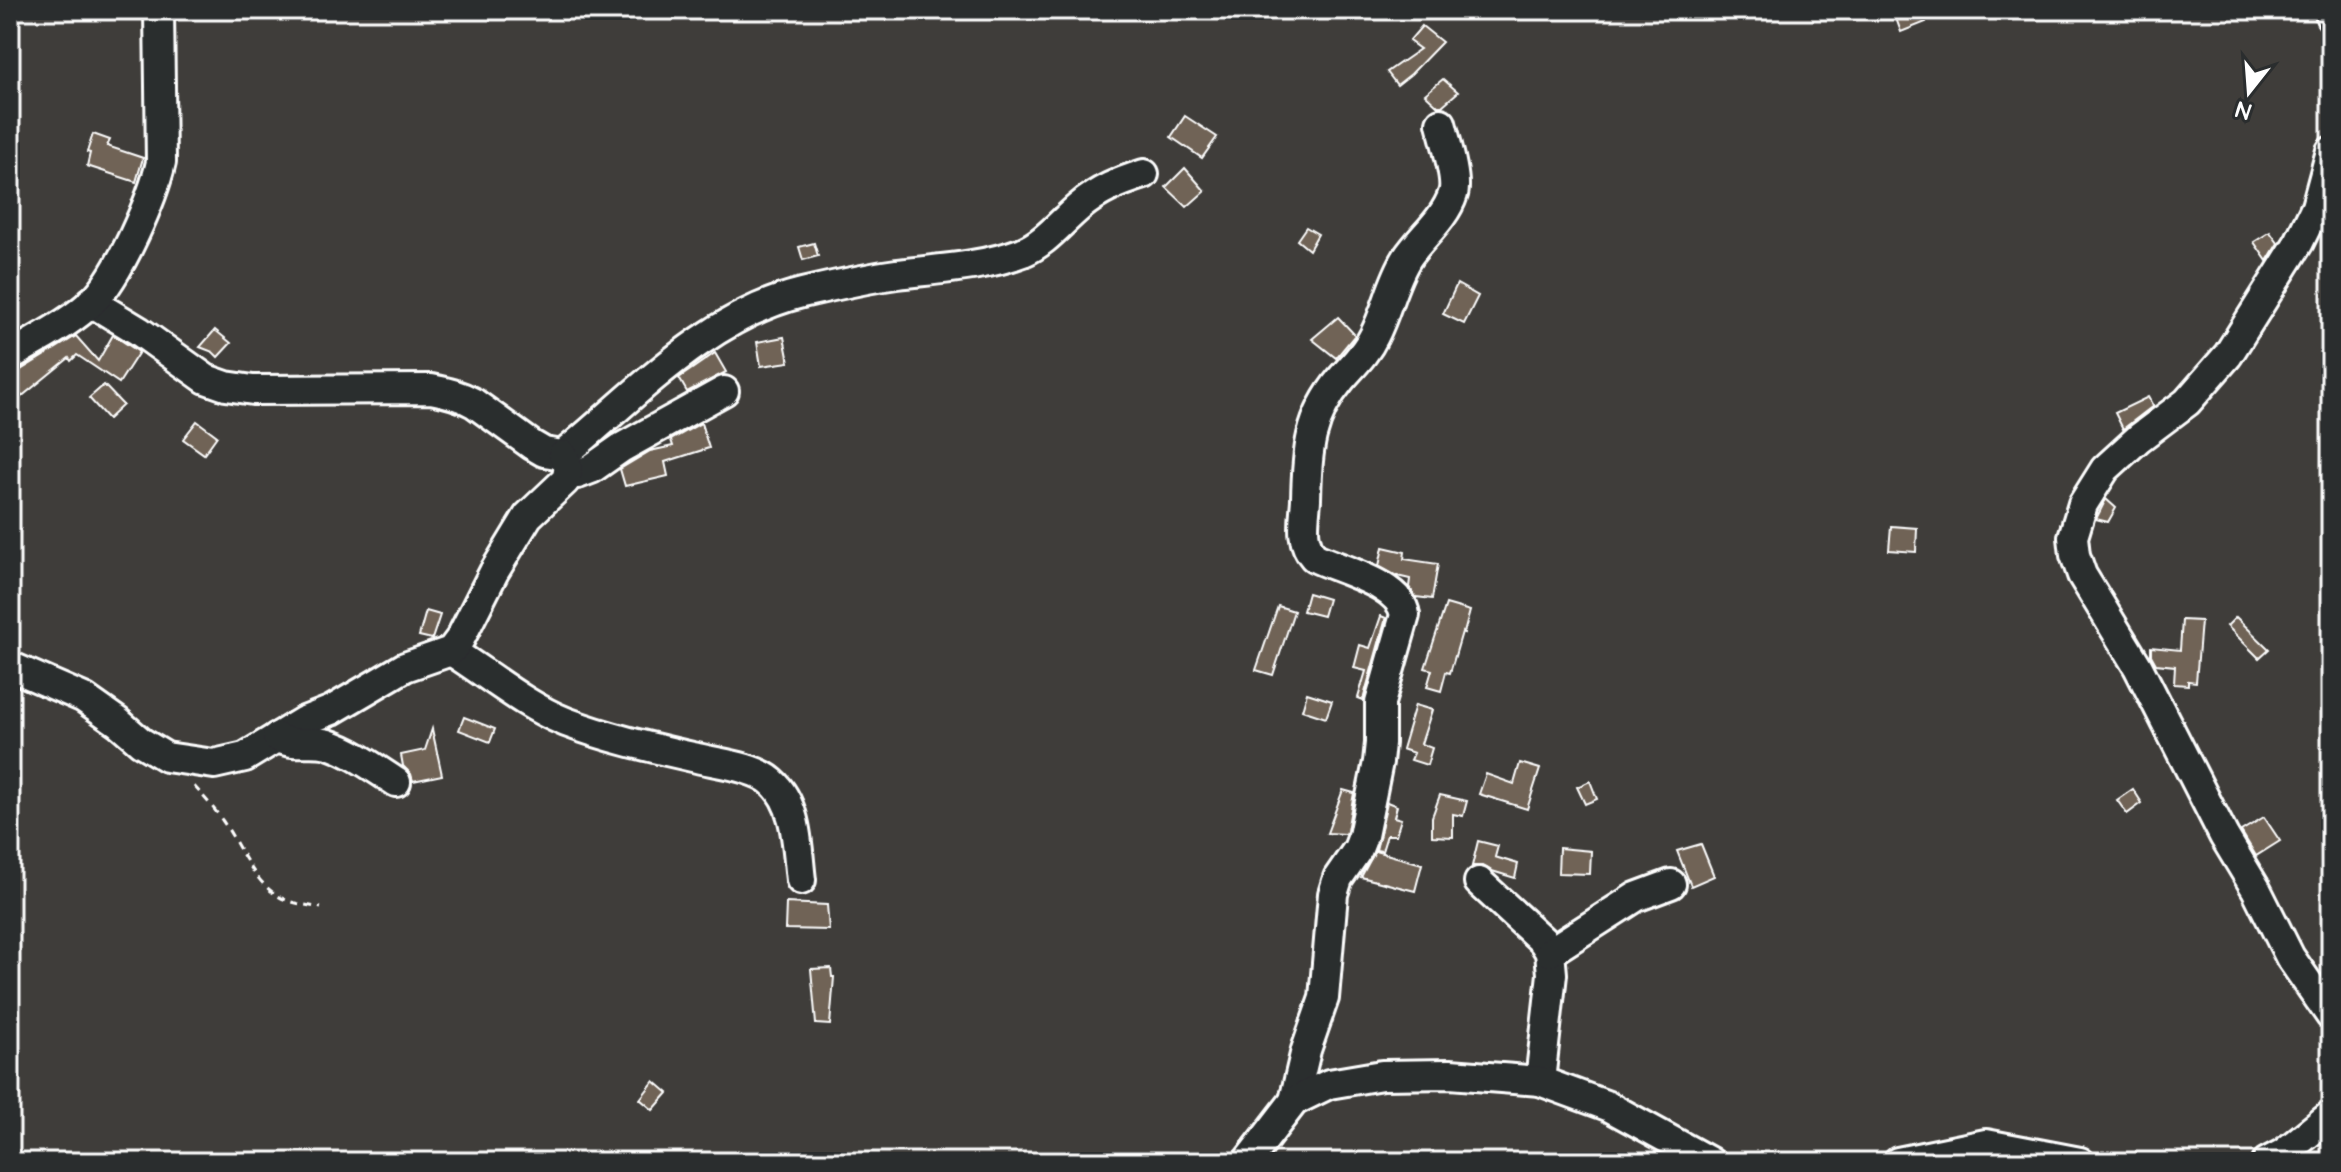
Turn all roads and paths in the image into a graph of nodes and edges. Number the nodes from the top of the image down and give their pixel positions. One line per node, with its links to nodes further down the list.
1 (159, 10): 7 (street)
2 (2330, 10): 3 (street)
3 (2331, 17)
4 (1441, 123): 23 (street)
5 (2331, 151): 21 (street)
6 (1144, 174): 10 (street)
7 (91, 302): 8 (street); 10 (street)
8 (10, 356)
9 (724, 391): 10 (street)
10 (566, 464): 11 (street)
11 (451, 651): 13 (street); 16 (street)
12 (10, 666): 14 (street)
13 (277, 737): 14 (street); 15 (street)
14 (173, 759): 19 (path)
15 (396, 782)
16 (801, 880)
17 (1479, 882): 20 (street)
18 (1671, 884): 20 (street)
19 (321, 908)
20 (1550, 952): 22 (street)
21 (2331, 1016)
22 (1540, 1081): 23 (street); 26 (street)
23 (1294, 1101): 25 (street)
24 (2331, 1115): 29 (street)
25 (1247, 1162)
26 (1710, 1162)
27 (1898, 1162): 28 (street)
28 (2080, 1162)
29 (2267, 1162)

